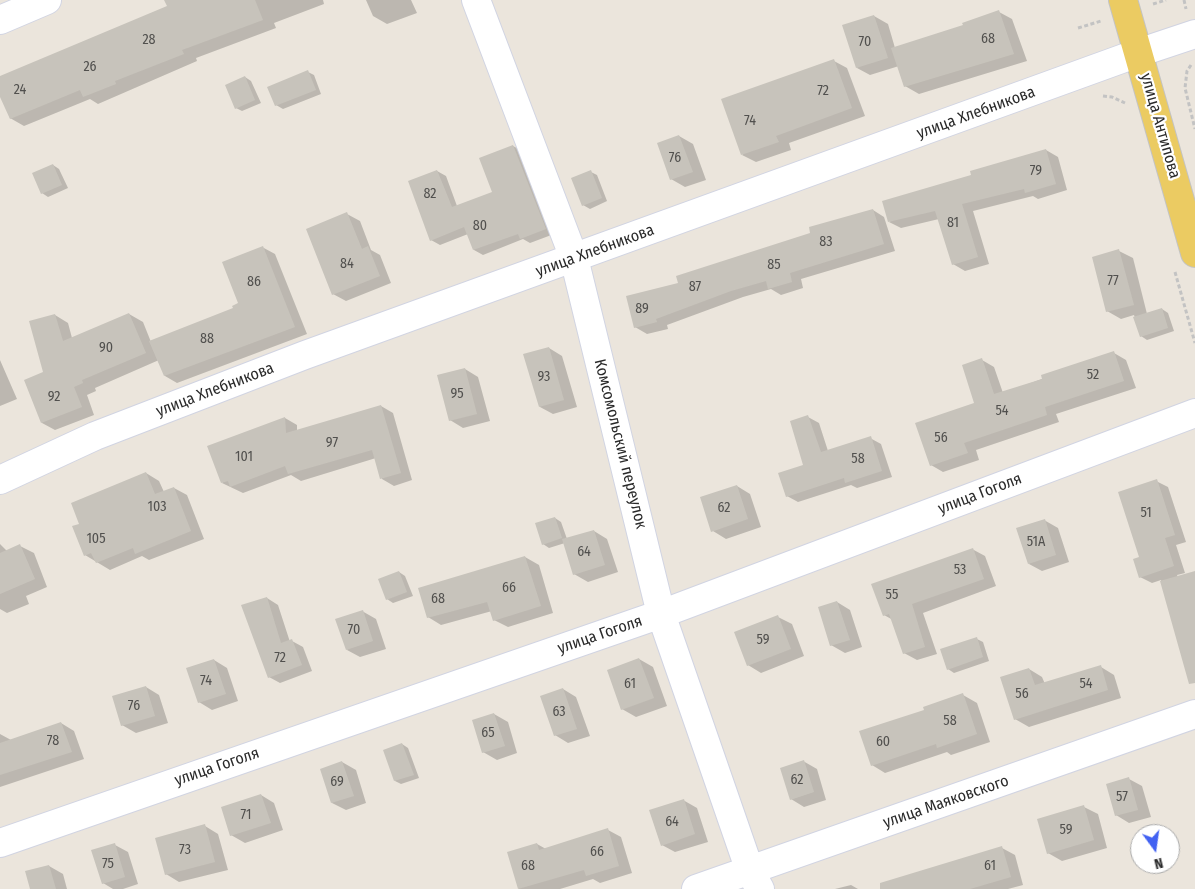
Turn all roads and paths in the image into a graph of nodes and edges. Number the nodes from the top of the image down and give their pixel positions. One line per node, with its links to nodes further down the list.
1 (47, 0): 4 (street)
2 (476, 0): 10 (street, Комсомольский переулок)
3 (1123, 0): 6 (main road, улица Антипова)
4 (0, 20)
5 (1195, 34): 6 (street, улица Хлебникова)
6 (1138, 53): 9 (main road, улица Антипова); 10 (street, улица Хлебникова)
7 (1194, 58): 8 (path)
8 (1195, 129)
9 (1195, 253)
10 (574, 258): 12 (street, улица Хлебникова); 13 (street, Комсомольский переулок)
11 (1195, 413): 13 (street, улица Гоголя)
12 (0, 480)
13 (661, 614): 15 (street, улица Гоголя); 16 (street, Комсомольский переулок)
14 (1195, 714): 16 (street, улица Маяковского)
15 (0, 843)
16 (755, 880): 17 (street, улица Маяковского)
17 (696, 889)

